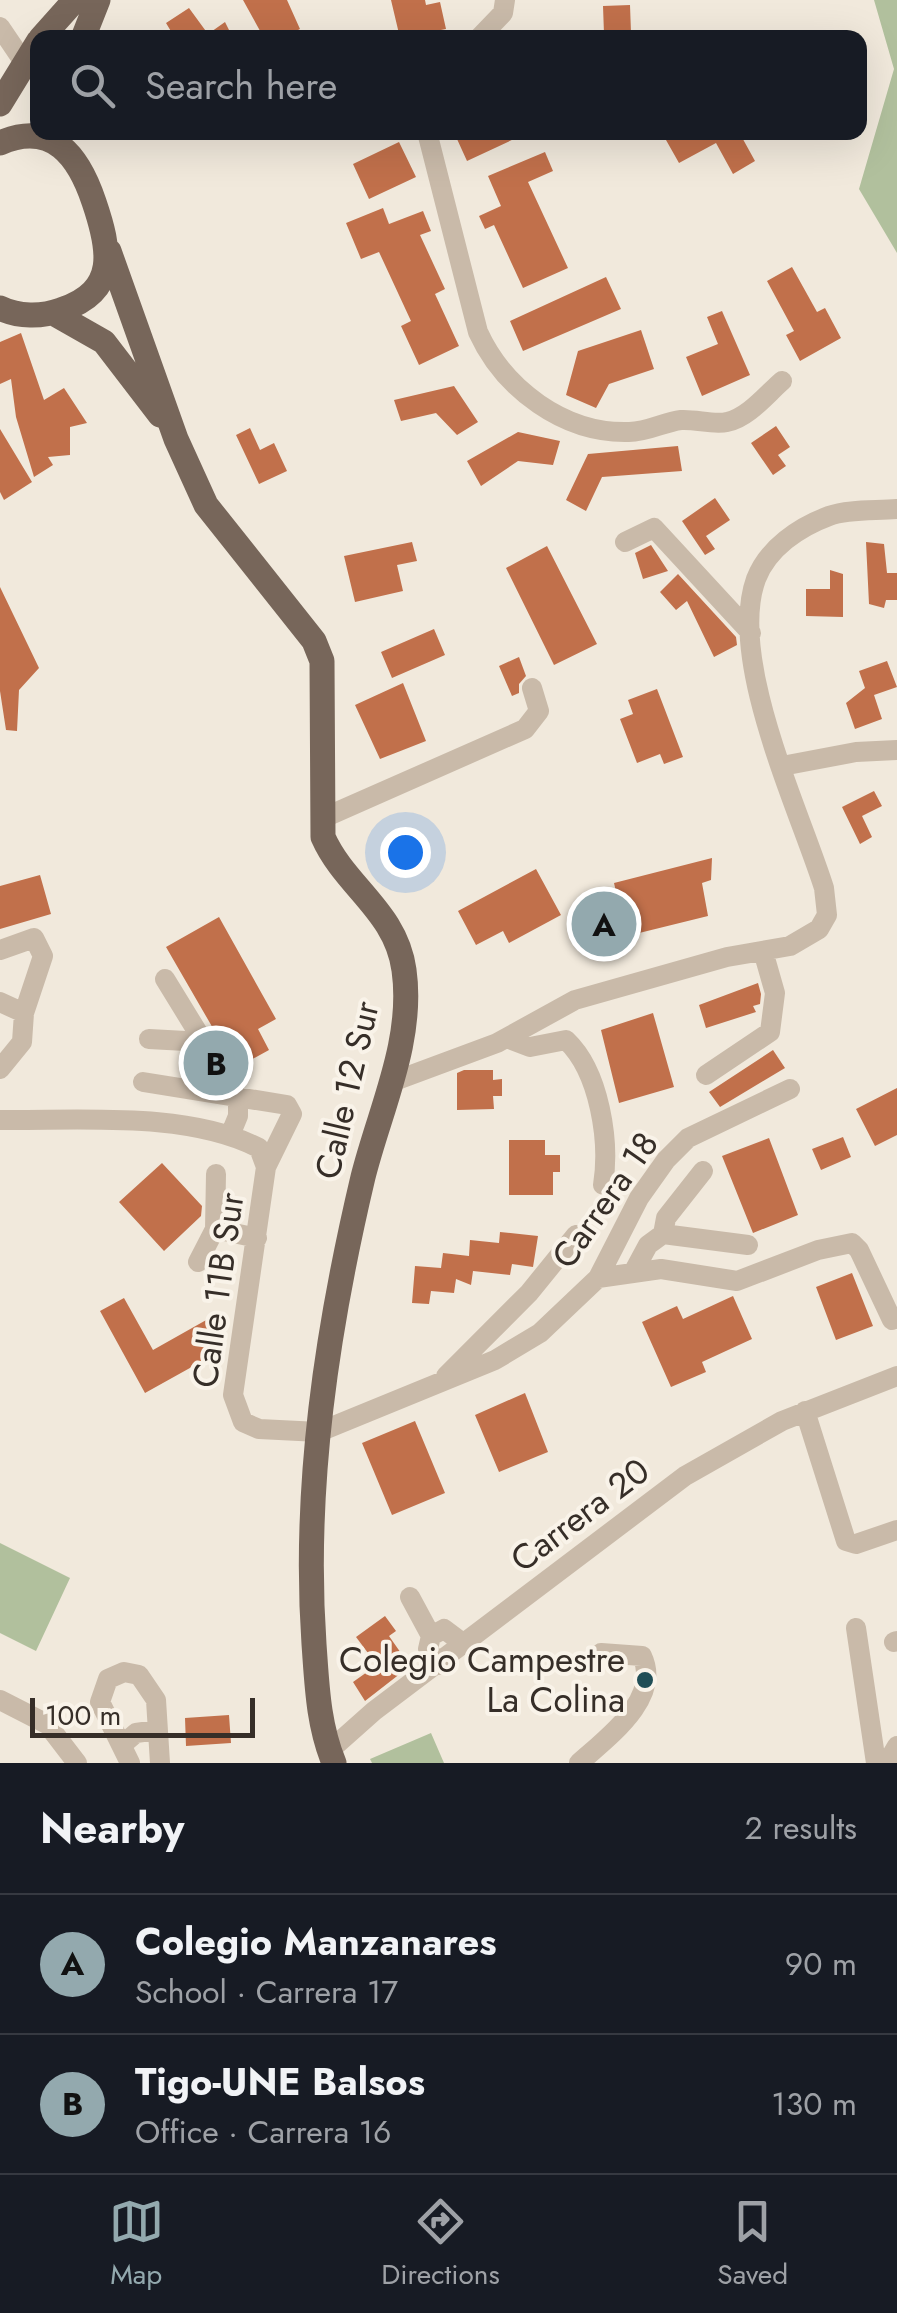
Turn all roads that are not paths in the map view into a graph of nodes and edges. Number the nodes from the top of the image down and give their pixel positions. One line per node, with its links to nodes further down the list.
1 (75, 0): 5 (main road)
2 (98, 0): 6 (main road)
3 (505, 0): 7 (street)
4 (0, 26): 8 (street)
5 (49, 30)
6 (86, 30)
7 (487, 30)
8 (30, 45)
9 (30, 54): 10 (main road)
10 (0, 104)
11 (30, 136): 15 (main road)
12 (53, 140): 16 (main road)
13 (78, 140): 16 (main road, Calle 12 Sur)
14 (429, 140): 20 (street)
15 (0, 144)
16 (85, 175): 17 (main road, Calle 12 Sur)
17 (109, 251): 19 (main road); 21 (main road, Calle 12 Sur)
18 (3, 311): 19 (main road)
19 (54, 313): 21 (main road, Calle 12 Sur)
20 (782, 381)
21 (176, 439): 28 (main road, Calle 12 Sur)
22 (897, 509): 24 (street)
23 (625, 542): 24 (street)
24 (751, 633): 27 (street)
25 (532, 688): 28 (street)
26 (897, 750): 27 (street)
27 (782, 766): 30 (street)
28 (321, 819): 40 (main road, Calle 12 Sur)
29 (0, 950): 33 (street)
30 (763, 951): 34 (street); 38 (street)
31 (165, 980): 36 (street)
32 (0, 1002): 33 (street)
33 (24, 1013): 37 (street)
34 (507, 1038): 40 (street); 48 (street)
35 (149, 1039): 36 (street)
36 (204, 1042): 42 (street)
37 (0, 1069)
38 (706, 1075)
39 (142, 1082): 42 (street)
40 (392, 1082): 61 (main road, Calle 12 Sur)
41 (790, 1088): 56 (street, Carrera 18)
42 (238, 1098): 44 (street); 45 (street, Calle 11B Sur)
43 (0, 1120): 44 (street)
44 (230, 1133): 45 (street)
45 (263, 1158): 52 (street, Calle 11B Sur)
46 (703, 1172): 50 (street)
47 (216, 1174): 49 (street)
48 (603, 1186)
49 (215, 1230): 52 (street); 54 (street)
50 (663, 1234): 53 (street); 55 (street)
51 (576, 1235): 59 (street)
52 (257, 1238): 61 (street, Calle 11B Sur)
53 (748, 1245)
54 (198, 1262)
55 (634, 1271): 56 (street); 57 (street)
56 (598, 1278): 59 (street, Carrera 18)
57 (892, 1320)
58 (897, 1376): 60 (street, Carrera 20)
59 (445, 1378): 61 (street, Carrera 18)
60 (805, 1411): 62 (street); 66 (street, Carrera 20)
61 (318, 1432): 73 (main road, Calle 12 Sur)
62 (897, 1530)
63 (410, 1596): 65 (street)
64 (856, 1628): 77 (street)
65 (431, 1636): 66 (street); 68 (street)
66 (464, 1644): 68 (street, Carrera 20)
67 (601, 1653): 76 (street)
68 (438, 1665): 73 (street, Carrera 20)
69 (0, 1700): 74 (street)
70 (157, 1730): 72 (street); 72 (street); 75 (street)
71 (897, 1746): 78 (street)
72 (126, 1754)
73 (331, 1757)
74 (77, 1763)
75 (160, 1763)
76 (579, 1763)
77 (876, 1763)
78 (887, 1763)

